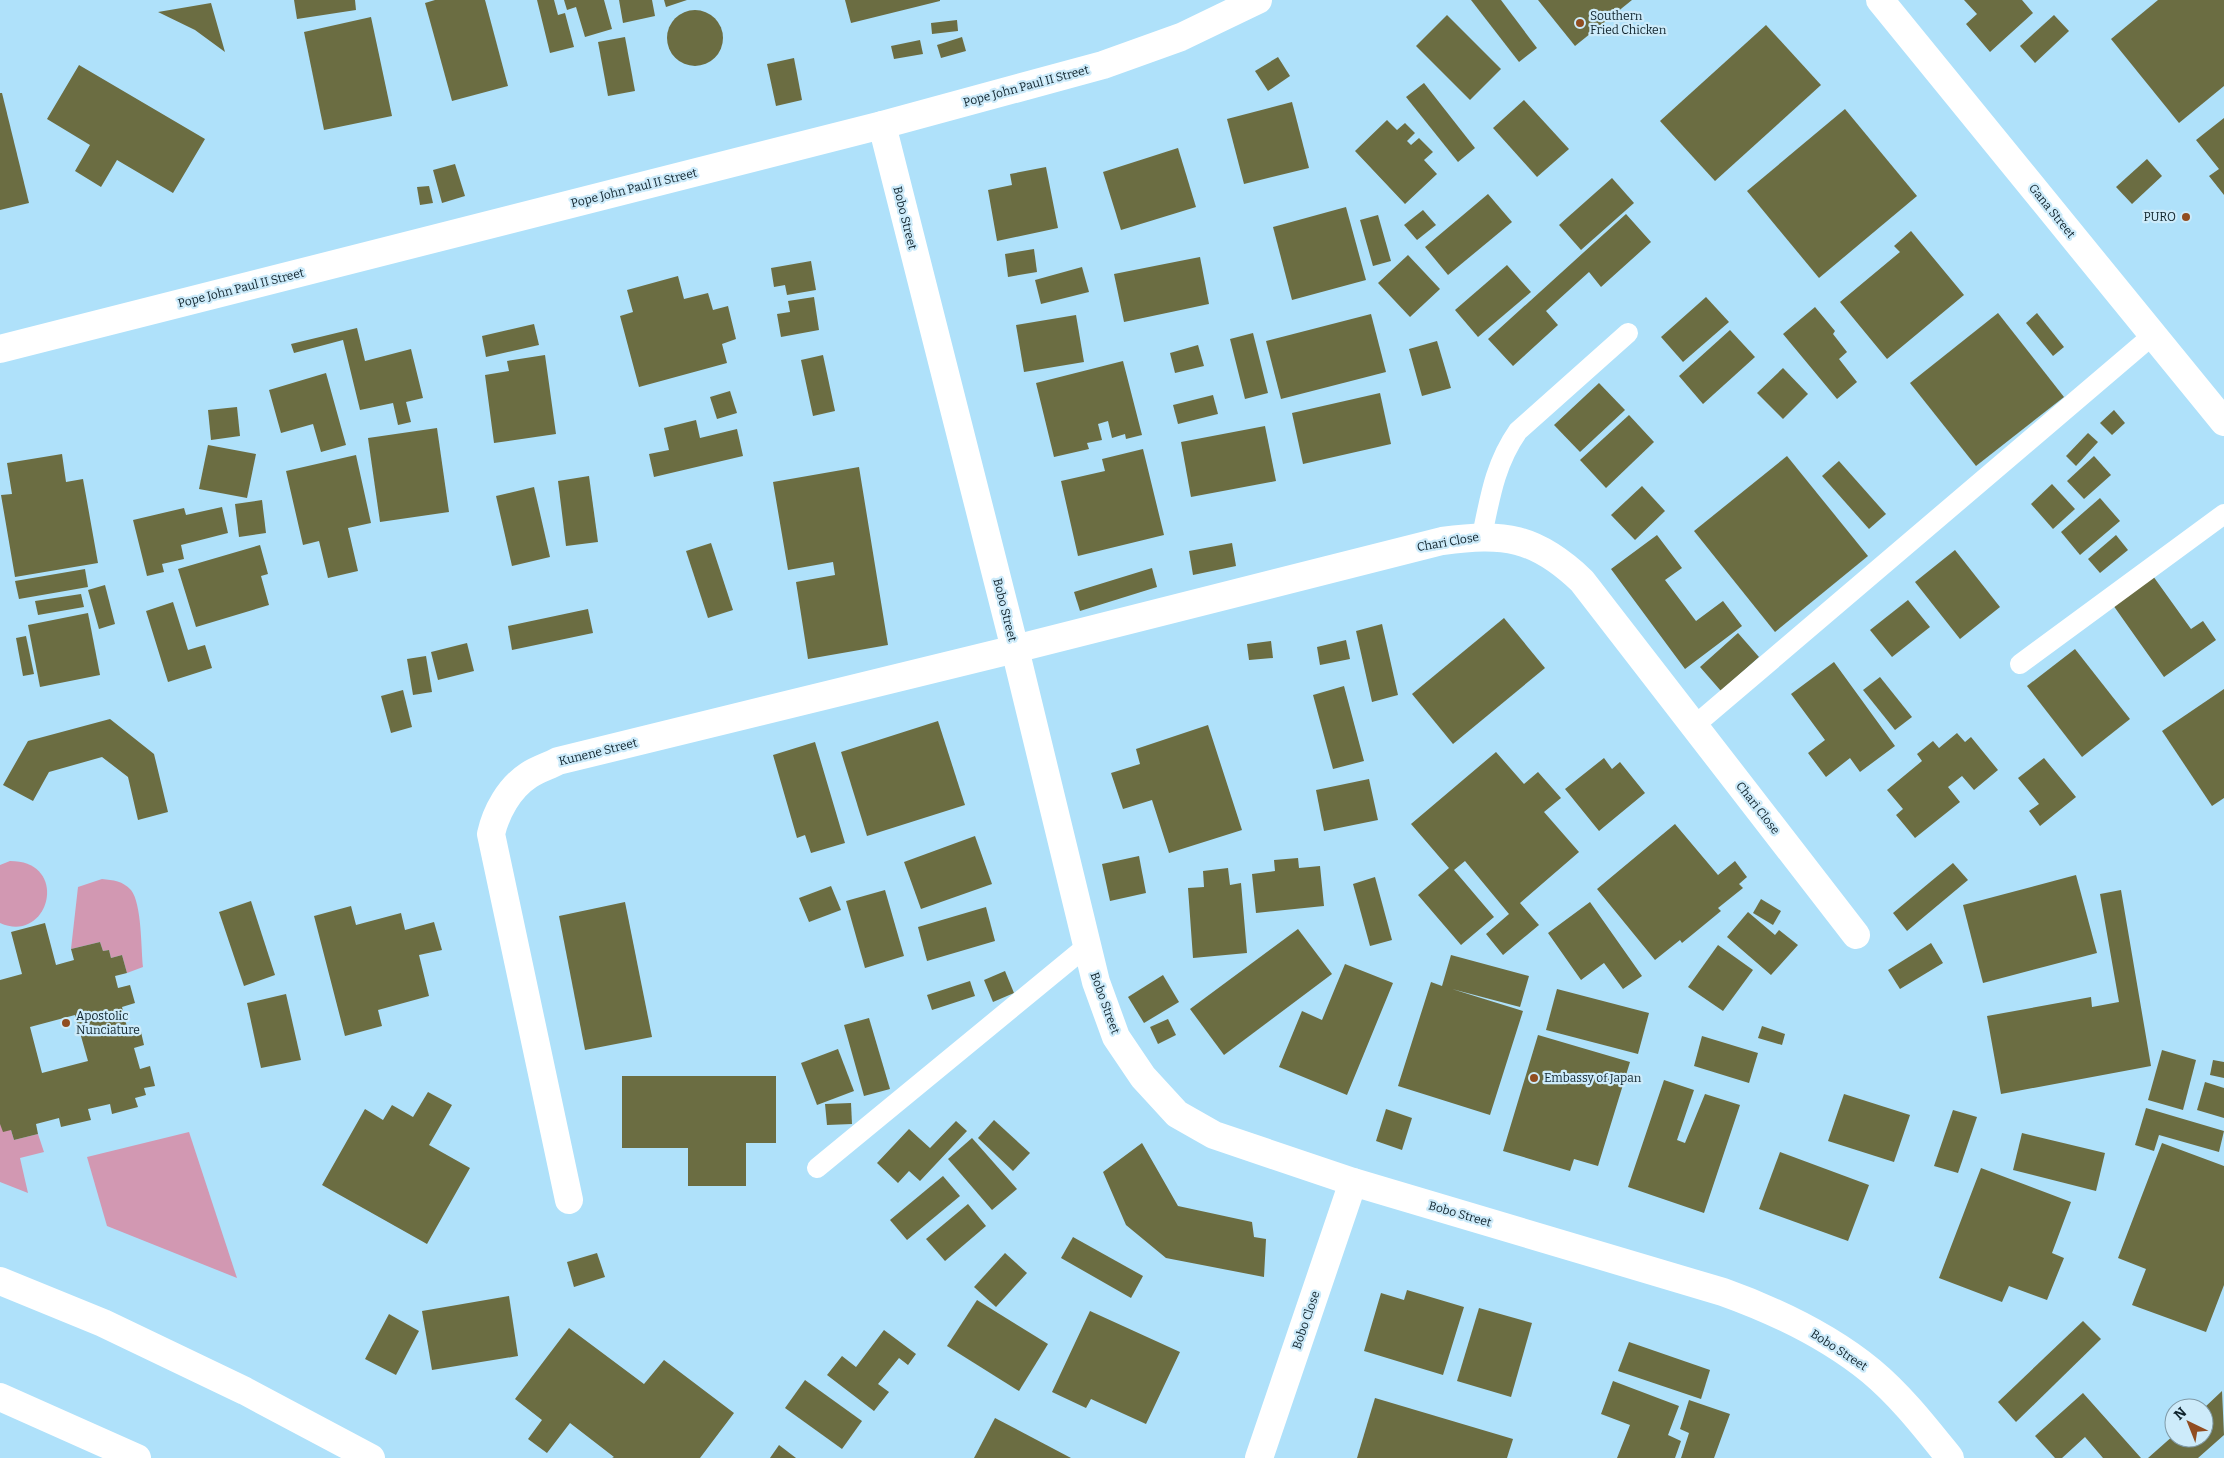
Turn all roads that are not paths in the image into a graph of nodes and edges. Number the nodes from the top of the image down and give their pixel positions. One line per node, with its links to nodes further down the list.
1 (1258, 0): 3 (street, Pope John Paul II Street)
2 (1880, 0): 5 (street, Gana Street)
3 (882, 125): 6 (street, Pope John Paul II Street); 10 (street, Bobo Street)
4 (1628, 333): 9 (lane)
5 (2153, 335): 7 (street, Gana Street); 12 (lane)
6 (0, 349)
7 (2224, 422)
8 (2224, 514): 11 (lane)
9 (1482, 536): 10 (street, Chari Close); 12 (street, Chari Close)
10 (1015, 650): 14 (street, Bobo Street); 17 (street, Kunene Street)
11 (2020, 664)
12 (1694, 726): 13 (street, Chari Close)
13 (1856, 936)
14 (1087, 946): 15 (lane); 16 (street, Bobo Street)
15 (817, 1168)
16 (1353, 1182): 22 (street, Bobo Close); 23 (street, Bobo Street)
17 (569, 1200)
18 (0, 1281): 21 (street)
19 (0, 1397): 20 (street)
20 (137, 1458)
21 (371, 1458)
22 (1259, 1458)
23 (1950, 1458)

